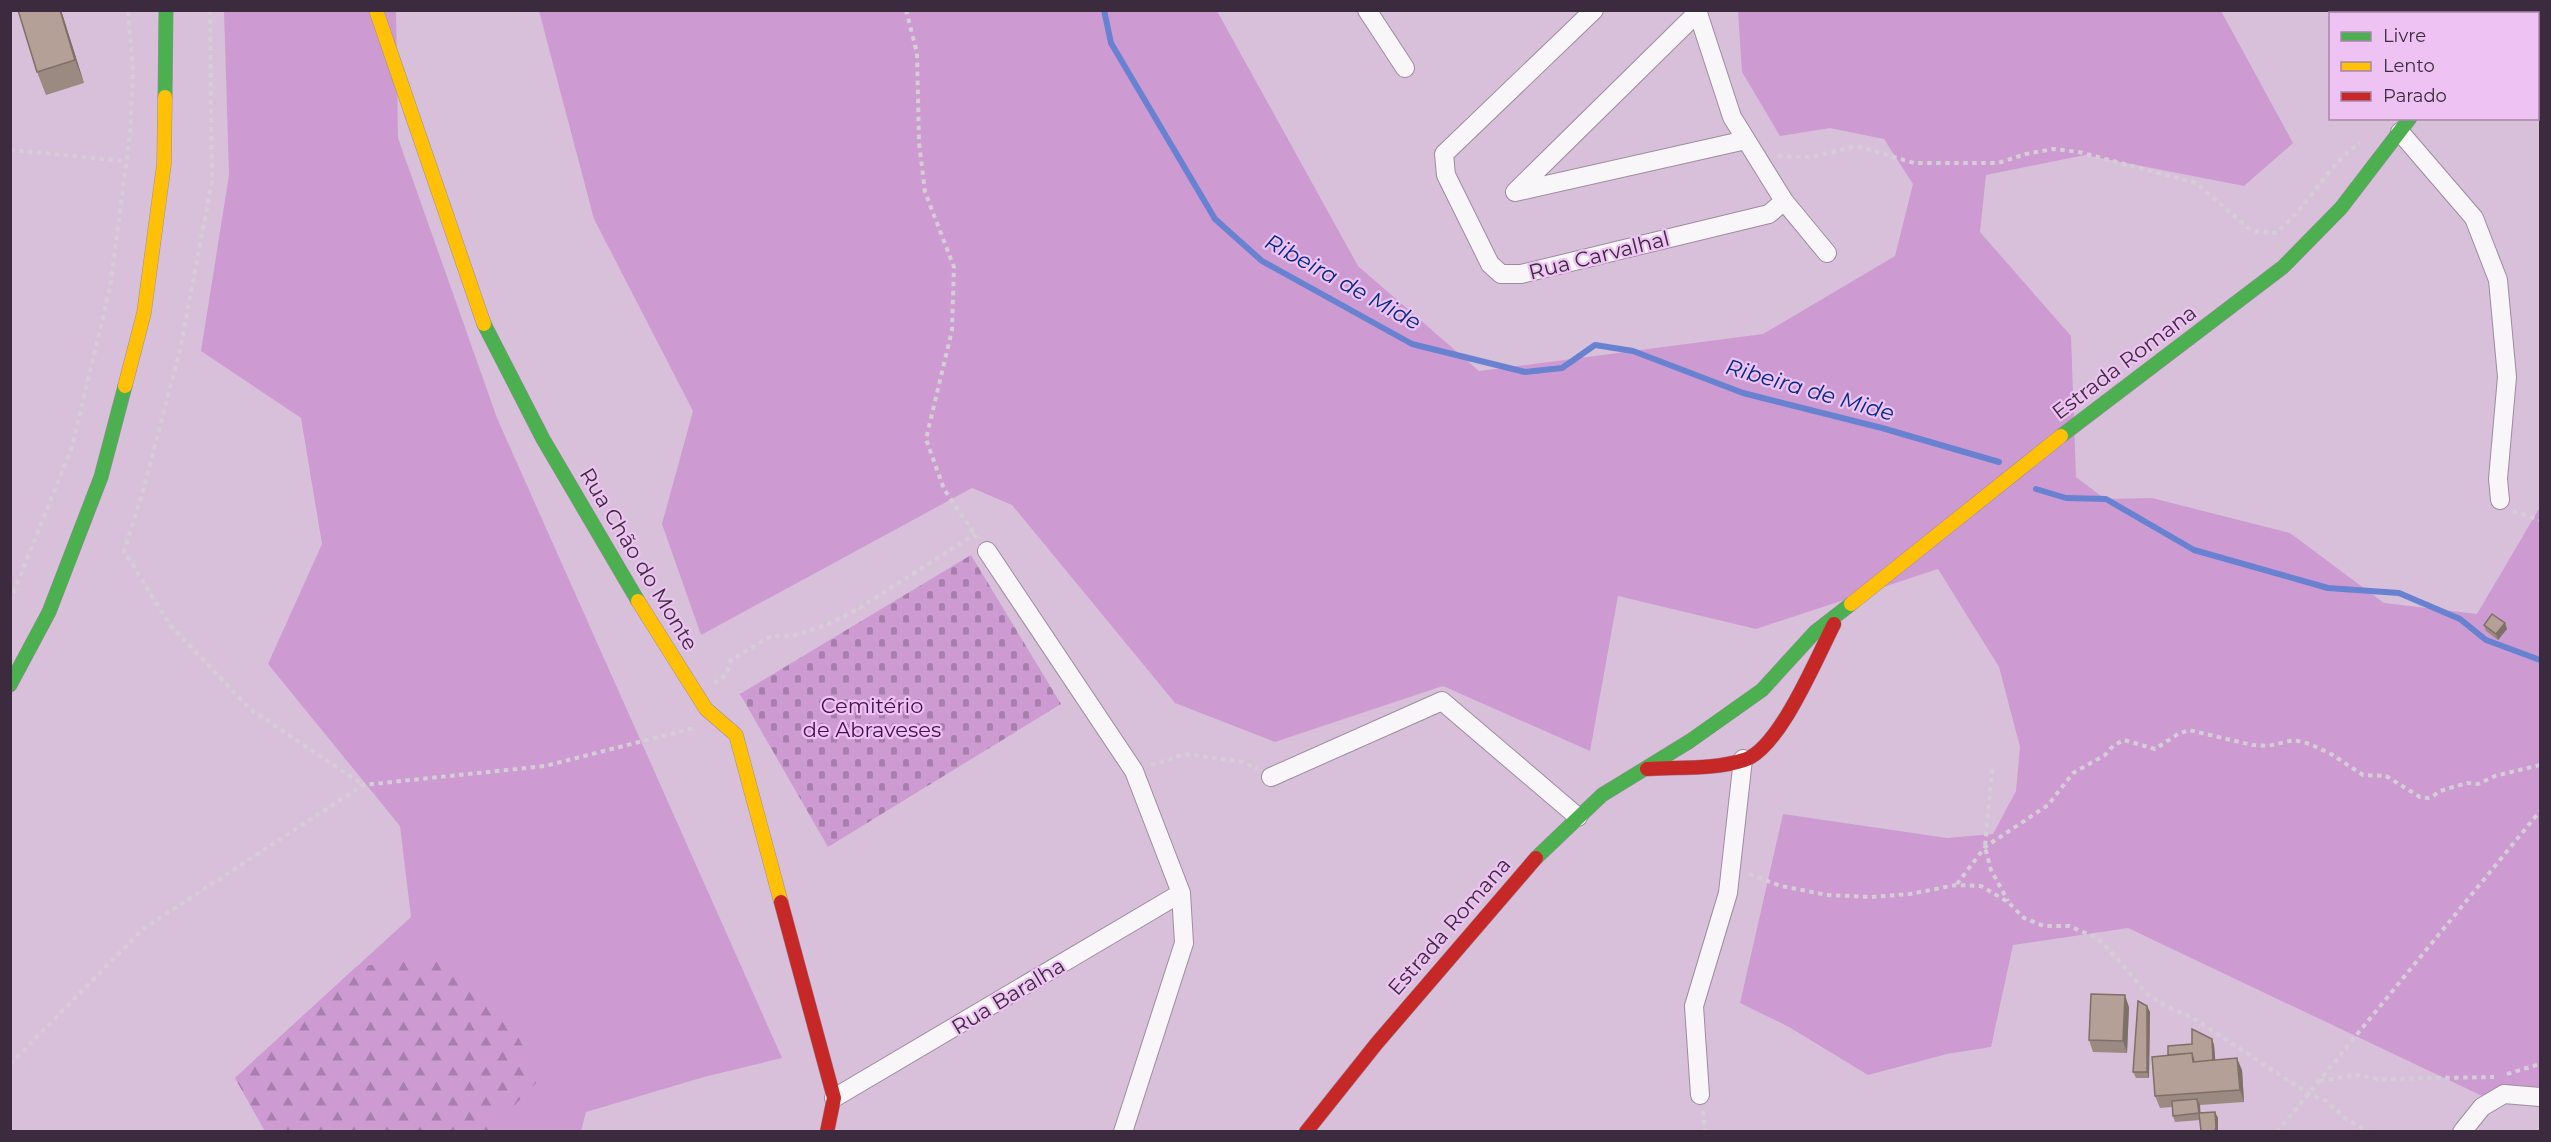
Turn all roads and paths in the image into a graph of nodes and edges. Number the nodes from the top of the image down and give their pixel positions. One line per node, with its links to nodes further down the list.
1 (128, 10): 15 (path)
2 (166, 10): 24 (main road)
3 (210, 10): 33 (path)
4 (376, 10): 25 (main road, Rua Chão do Monte)
5 (906, 10): 20 (path)
6 (1367, 10): 9 (street)
7 (1594, 10): 16 (street, Rua Carvalhal)
8 (1697, 12): 11 (street); 11 (street)
9 (1405, 68)
10 (2405, 125): 18 (street); 23 (main road, Estrada Romana)
11 (1746, 140): 14 (street)
12 (2365, 140): 14 (path)
13 (10, 150): 15 (path)
14 (1756, 160): 16 (street)
15 (126, 161): 22 (path)
16 (1784, 201): 17 (street)
17 (1827, 253)
18 (2500, 500): 19 (path)
19 (2541, 520)
20 (975, 534): 21 (path); 25 (path)
21 (987, 551): 31 (street)
22 (10, 601)
23 (1839, 614): 27 (main road, Estrada Romana); 29 (main road, Estrada Romana)
24 (10, 685)
25 (696, 694): 26 (main road, Rua Chão do Monte)
26 (721, 721): 33 (path); 47 (main road, Rua Chão do Monte)
27 (1743, 759): 29 (main road, Estrada Romana); 37 (street)
28 (2541, 765): 36 (path)
29 (1644, 769): 35 (main road, Estrada Romana)
30 (1992, 769): 36 (path)
31 (1134, 771): 32 (path); 39 (street)
32 (1271, 777): 35 (street)
33 (363, 785): 41 (path)
34 (2541, 811): 43 (path)
35 (1578, 817): 50 (main road, Estrada Romana)
36 (1985, 847): 38 (path); 40 (path)
37 (1731, 871): 38 (path); 45 (street)
38 (1956, 885): 40 (path)
39 (1181, 893): 47 (street, Rua Baralha); 49 (street)
40 (2008, 902): 44 (path)
41 (10, 1064)
42 (2541, 1064): 43 (path)
43 (2319, 1082): 44 (path)
44 (2309, 1094): 51 (path); 52 (path)
45 (1700, 1095)
46 (2541, 1097): 53 (street)
47 (834, 1098): 48 (main road, Rua Chão do Monte)
48 (827, 1131)
49 (1123, 1131)
50 (1306, 1131)
51 (2277, 1131)
52 (2369, 1131)
53 (2462, 1131)

